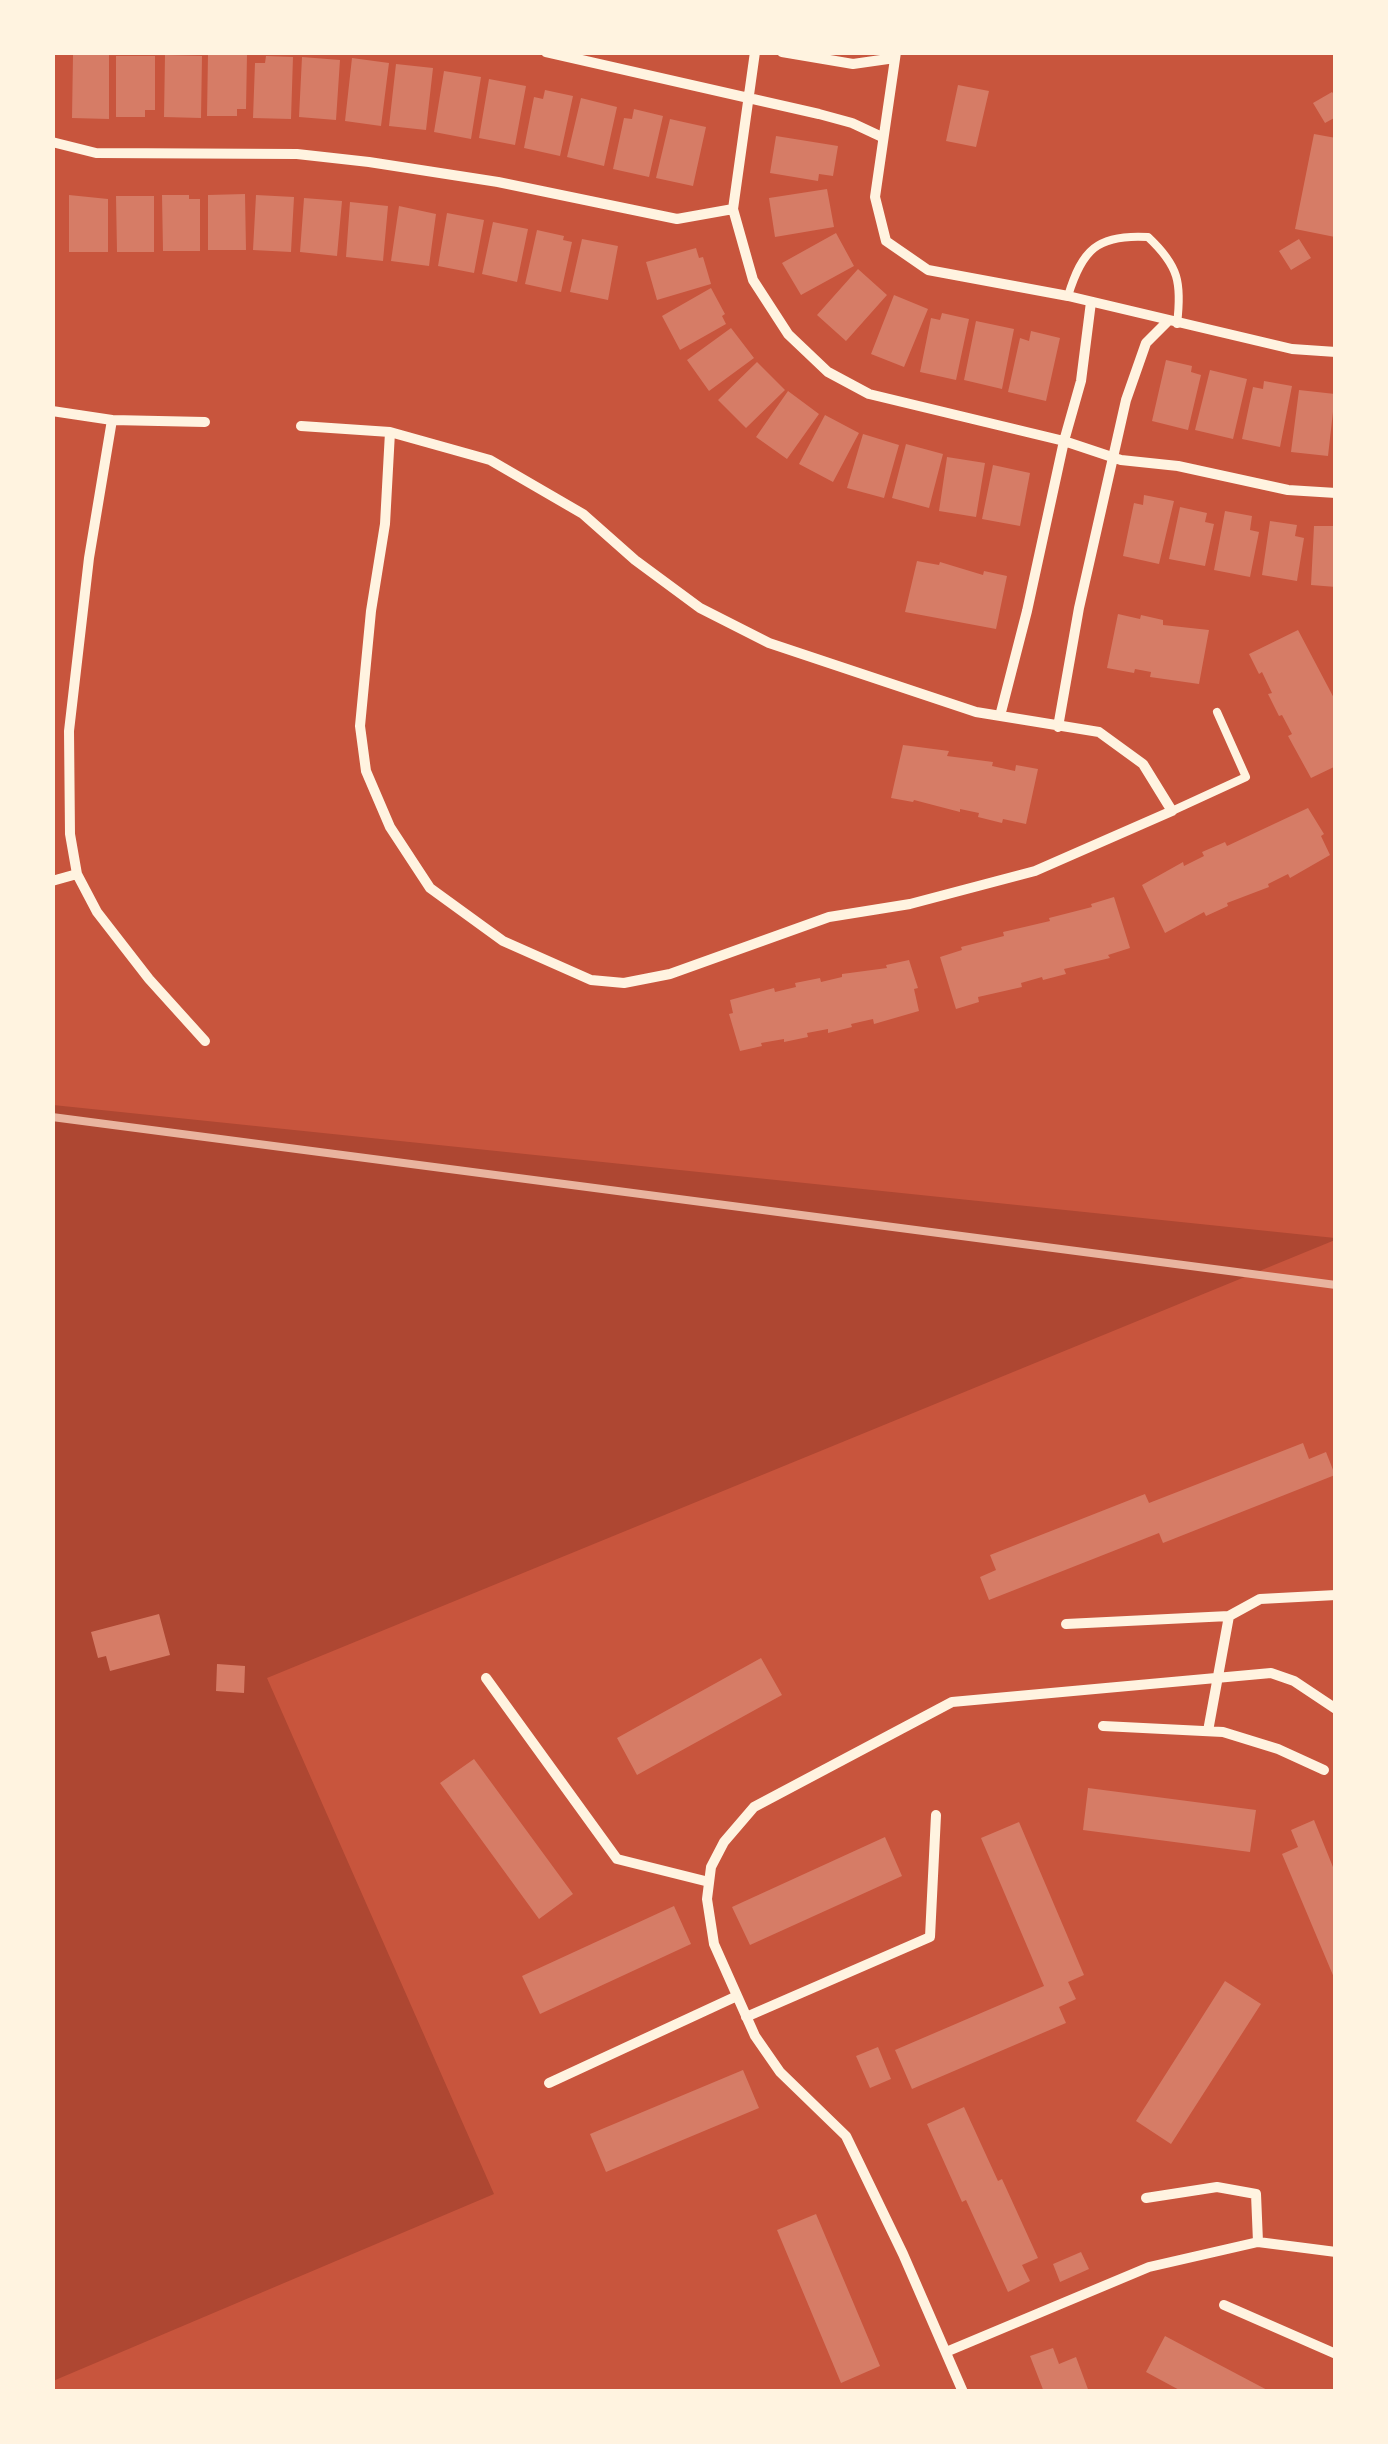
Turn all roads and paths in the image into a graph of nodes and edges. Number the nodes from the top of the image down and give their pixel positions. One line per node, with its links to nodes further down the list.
1 (546, 52): 5 (street)
2 (756, 52): 5 (street)
3 (782, 52): 4 (street)
4 (895, 55): 6 (street)
5 (750, 100): 6 (street); 8 (street)
6 (882, 137): 9 (street)
7 (52, 142): 8 (street)
8 (734, 210): 18 (street)
9 (1068, 296): 10 (street); 11 (lane)
10 (1091, 302): 11 (street); 18 (street)
11 (1173, 323): 12 (street); 19 (street)
12 (1336, 352)
13 (52, 411): 14 (street)
14 (112, 420): 15 (street); 25 (street)
15 (205, 422)
16 (300, 426): 17 (street)
17 (390, 432): 22 (street); 24 (street)
18 (1064, 441): 19 (street); 22 (street)
19 (1111, 457): 20 (street); 23 (street)
20 (1336, 493)
21 (1217, 712): 24 (lane)
22 (1000, 716): 23 (street)
23 (1058, 727): 24 (street)
24 (1172, 811)
25 (77, 874): 26 (street); 27 (street)
26 (52, 881)
27 (205, 1041)
28 (1336, 1595): 29 (street)
29 (1230, 1616): 30 (street); 31 (street)
30 (1066, 1624)
31 (1218, 1677): 33 (street); 35 (street); 38 (street)
32 (486, 1678): 38 (street)
33 (1336, 1709)
34 (1102, 1726): 35 (street)
35 (1208, 1731): 36 (street)
36 (1324, 1770)
37 (936, 1815): 40 (street)
38 (709, 1882): 39 (street)
39 (737, 1996): 40 (street); 41 (street)
40 (746, 2018): 46 (street)
41 (550, 2083)
42 (1146, 2198): 43 (street)
43 (1258, 2242): 44 (street); 46 (street)
44 (1336, 2252)
45 (1224, 2305): 47 (street)
46 (946, 2352): 48 (street)
47 (1336, 2354)
48 (963, 2392)

